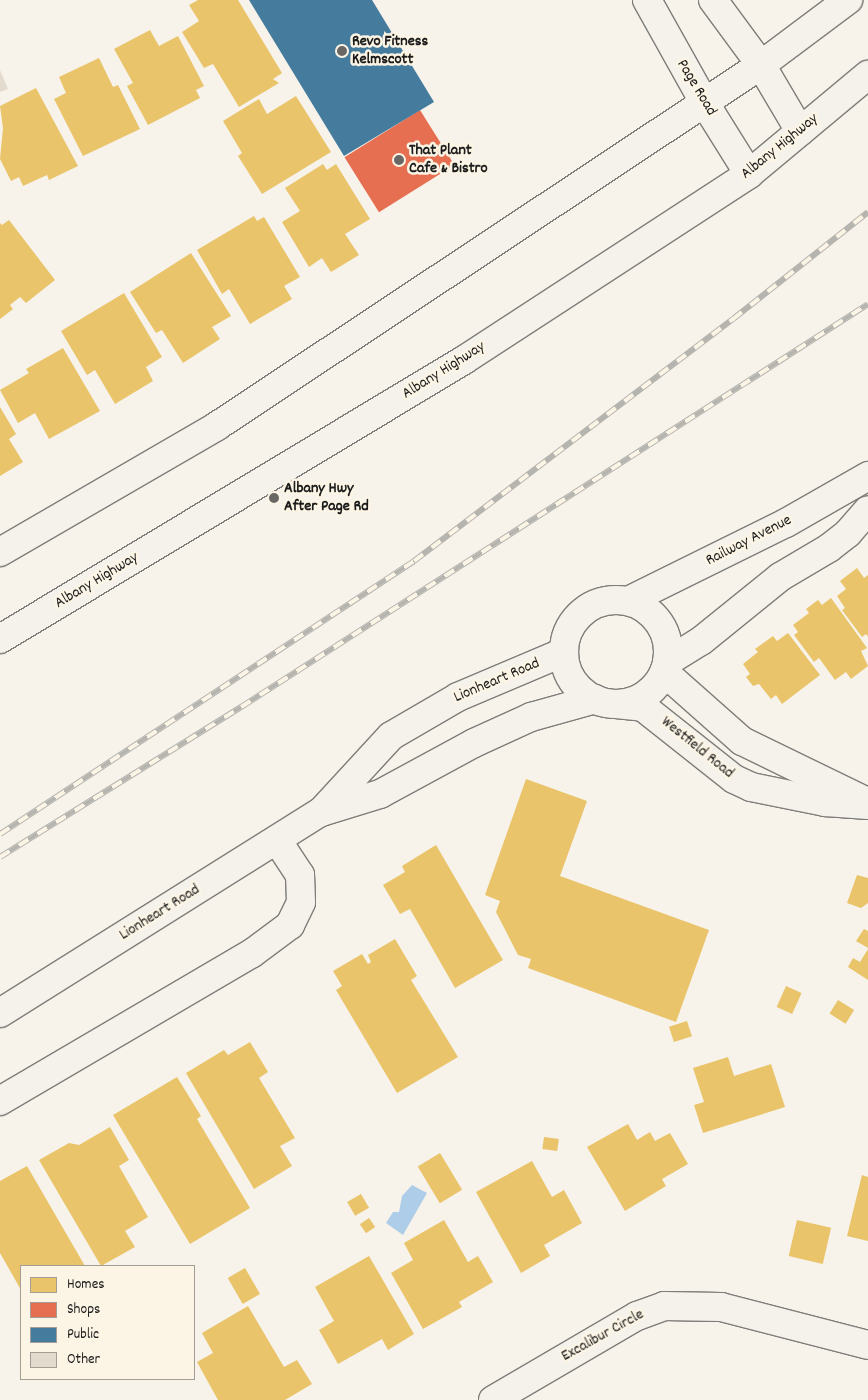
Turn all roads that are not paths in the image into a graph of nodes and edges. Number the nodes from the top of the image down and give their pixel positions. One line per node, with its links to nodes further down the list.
1 (648, 0): 6 (main road, Page Road)
2 (713, 0): 4 (main road)
3 (848, 0): 4 (main road)
4 (761, 65): 6 (main road); 7 (main road)
5 (868, 75): 7 (main road, Albany Highway)
6 (704, 102): 8 (main road, Page Road); 11 (main road)
7 (800, 131): 8 (main road, Albany Highway)
8 (749, 174): 13 (main road, Albany Highway)
9 (868, 476): 12 (main road, Railway Avenue)
10 (868, 510): 15 (main road)
11 (0, 552)
12 (628, 601): 14 (main road); 15 (main road)
13 (0, 639)
14 (564, 652): 16 (main road); 18 (main road, Lionheart Road)
15 (665, 667): 16 (main road); 17 (main road, Westfield Road)
16 (606, 701): 17 (main road, Westfield Road); 18 (main road, Lionheart Road)
17 (868, 804)
18 (321, 812): 19 (main road, Lionheart Road)
19 (277, 840): 20 (main road, Lionheart Road); 21 (main road)
20 (0, 1013)
21 (0, 1101)
22 (868, 1346): 23 (main road, Excalibur Circle)
23 (493, 1400)

